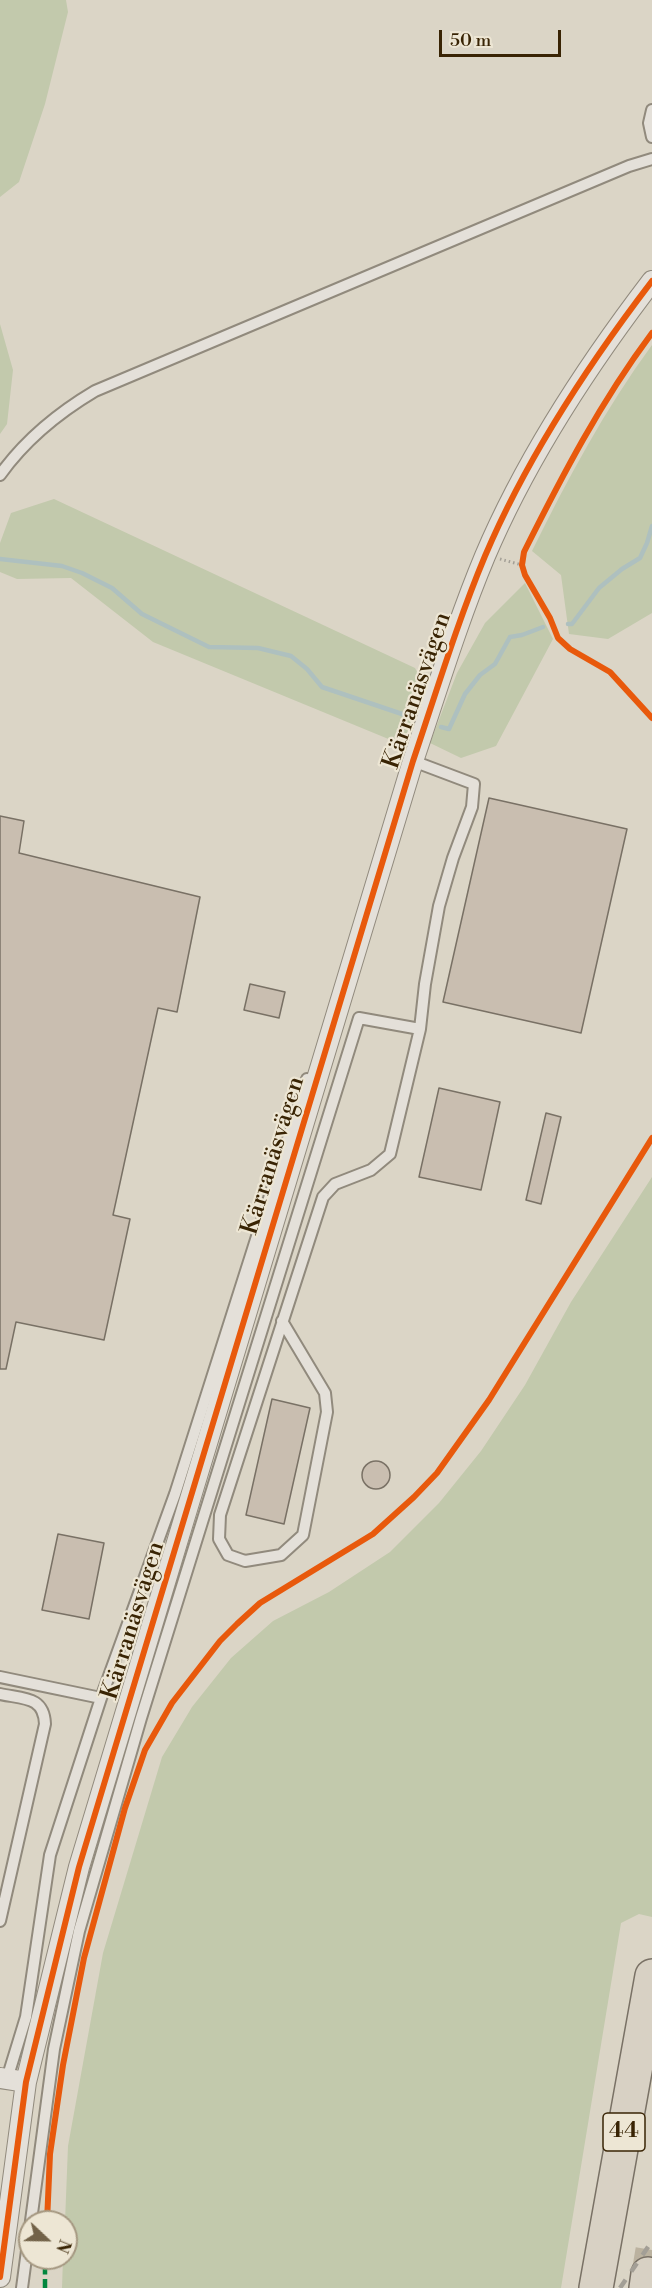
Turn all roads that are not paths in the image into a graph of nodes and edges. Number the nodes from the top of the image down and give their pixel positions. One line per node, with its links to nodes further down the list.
1 (652, 110): 2 (lane)
2 (652, 137)
3 (652, 159): 5 (lane)
4 (652, 281): 6 (street, Kärranäsvägen)
5 (0, 475)
6 (413, 761): 7 (lane); 8 (street, Kärranäsvägen)
7 (420, 1029): 9 (lane); 17 (lane)
8 (323, 1057): 12 (lane); 15 (street, Kärranäsvägen)
9 (282, 1321): 9 (lane)
10 (0, 1677): 12 (lane)
11 (0, 1694): 13 (lane)
12 (101, 1698): 15 (lane)
13 (0, 1921)
14 (652, 1976): 18 (highway, 44)
15 (11, 2080): 16 (street, Kärranäsvägen)
16 (0, 2277)
17 (22, 2288)
18 (596, 2288)

